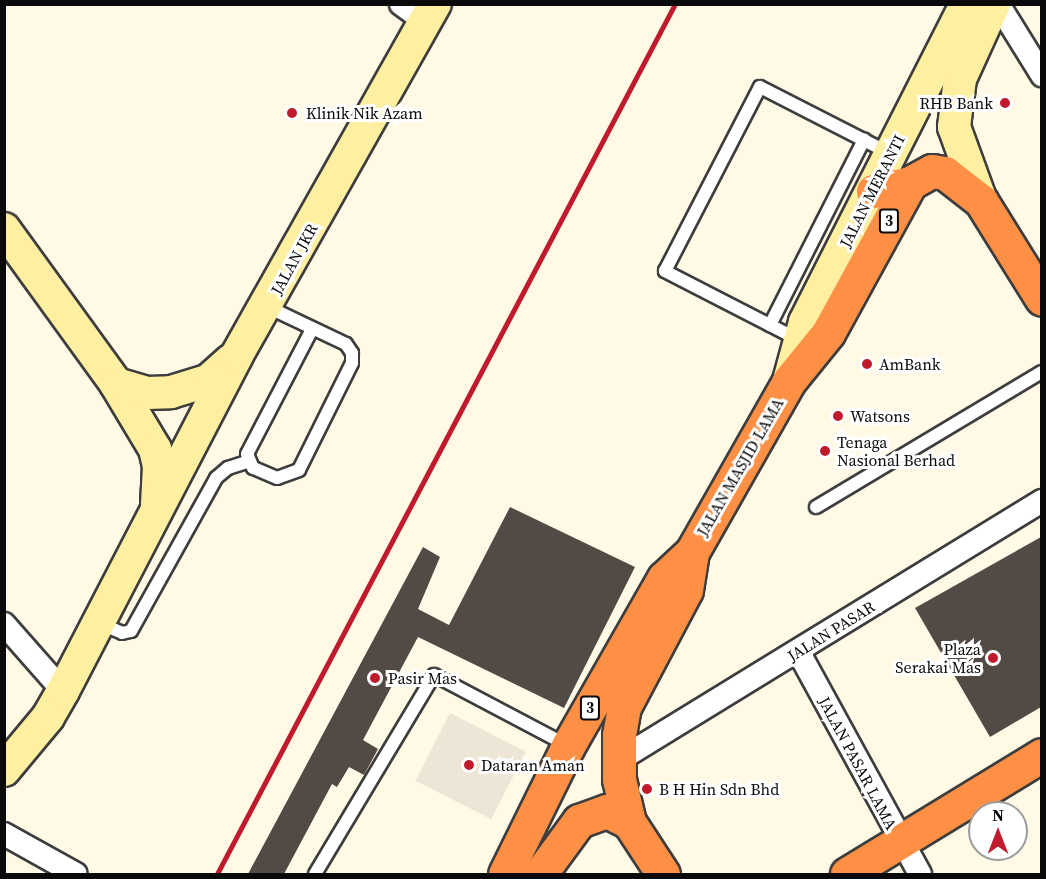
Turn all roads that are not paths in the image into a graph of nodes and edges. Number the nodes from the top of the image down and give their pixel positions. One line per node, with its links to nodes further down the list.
1 (401, 4): 4 (street)
2 (966, 4): 7 (street, JALAN MERANTI)
3 (996, 4): 5 (street); 10 (street)
4 (430, 13): 13 (street, JALAN JKR)
5 (1041, 75)
6 (864, 140): 7 (lane); 14 (lane); 14 (lane)
7 (891, 154): 9 (street, JALAN MERANTI)
8 (910, 183): 9 (highway); 10 (highway); 16 (highway, 3)
9 (873, 190): 16 (street, JALAN MERANTI)
10 (981, 201): 12 (highway)
11 (4, 229): 19 (street)
12 (1041, 299)
13 (268, 307): 15 (lane); 17 (street, JALAN JKR)
14 (770, 325): 16 (lane)
15 (312, 329): 20 (lane); 20 (lane)
16 (814, 337): 24 (highway, JALAN MASJID LAMA / 3)
17 (237, 355): 19 (street); 23 (street, JALAN JKR)
18 (1041, 372): 22 (lane)
19 (116, 384): 23 (street)
20 (249, 461): 25 (lane)
21 (1041, 501): 27 (street, JALAN PASAR)
22 (816, 507)
23 (156, 515): 25 (street, JALAN JKR)
24 (692, 552): 29 (highway, JALAN MASJID LAMA / 3); 31 (highway, JALAN MASJID LAMA / 3)
25 (99, 623): 28 (street, JALAN JKR)
26 (4, 624): 28 (street)
27 (798, 651): 31 (street, JALAN PASAR); 35 (street, JALAN PASAR LAMA)
28 (63, 691): 32 (street, JALAN JKR)
29 (568, 746): 37 (lane); 38 (highway, JALAN MASJID LAMA / 3)
30 (1041, 755): 35 (highway)
31 (619, 760): 33 (highway, JALAN MASJID LAMA / 3)
32 (4, 770)
33 (629, 822): 39 (highway); 40 (highway, 3)
34 (4, 834): 36 (street)
35 (900, 842): 41 (highway); 42 (street, JALAN PASAR LAMA)
36 (76, 874)
37 (315, 874)
38 (505, 874)
39 (540, 874)
40 (663, 874)
41 (847, 874)
42 (920, 874)

